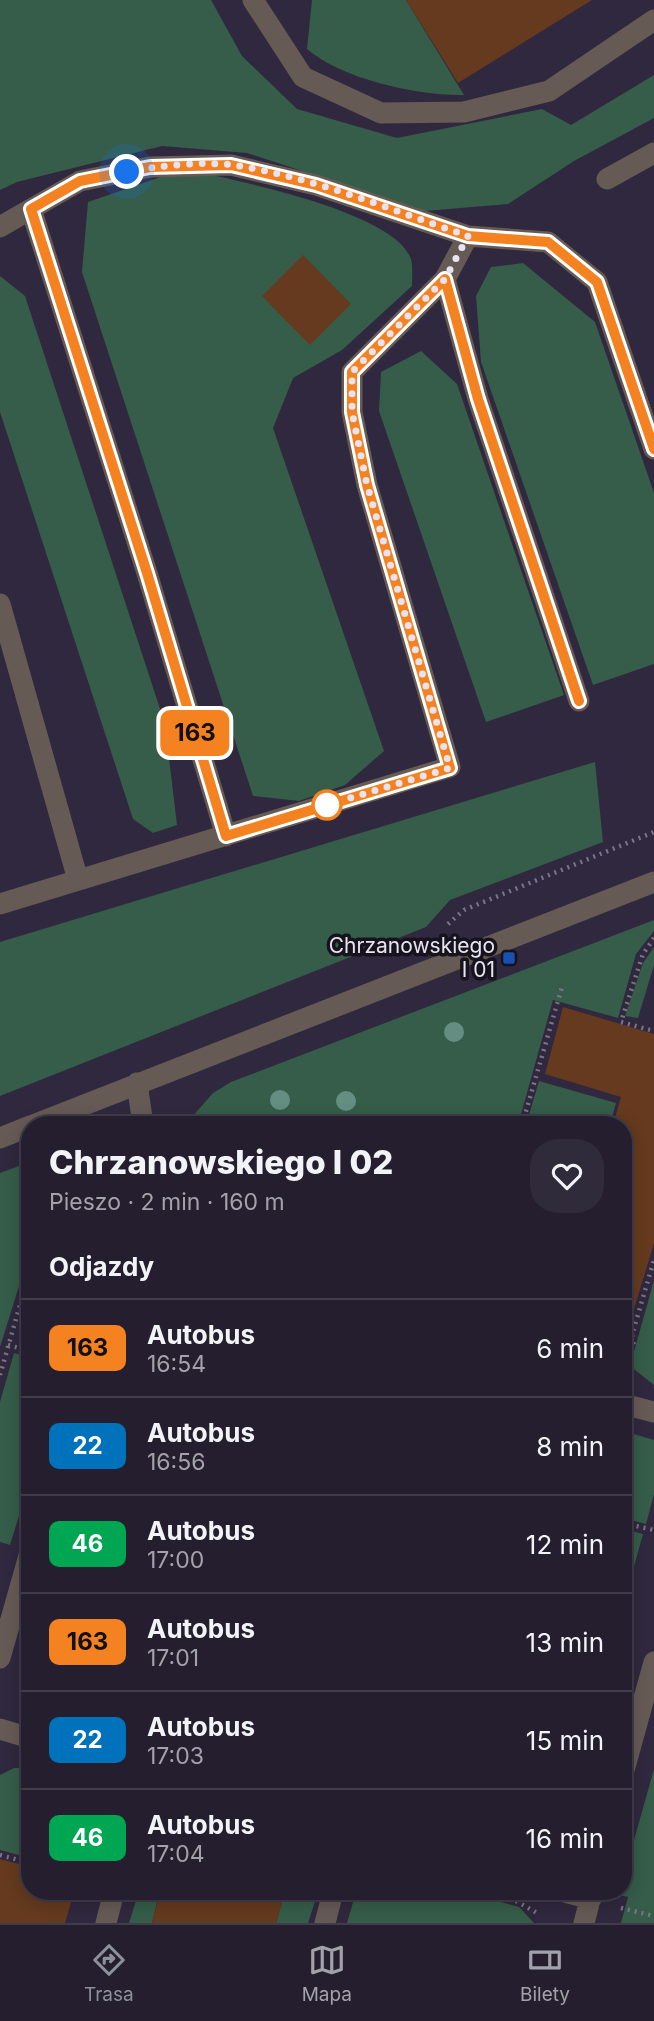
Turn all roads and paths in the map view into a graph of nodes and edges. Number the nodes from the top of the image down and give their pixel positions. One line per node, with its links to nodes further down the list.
1 (253, 0): 2 (street)
2 (654, 20)
3 (654, 153): 4 (street)
4 (607, 179)
5 (31, 209): 6 (street); 7 (street); 12 (street)
6 (0, 227)
7 (468, 236): 8 (street); 9 (street)
8 (445, 279): 11 (street); 12 (street)
9 (654, 449)
10 (0, 604): 13 (street)
11 (579, 701)
12 (226, 836): 13 (street)
13 (78, 880): 15 (street)
14 (654, 882): 19 (street)
15 (0, 904)
16 (654, 938): 18 (path)
17 (562, 987): 22 (path)
18 (654, 1031)
19 (137, 1083): 20 (street); 21 (street)
20 (56, 1116)
21 (142, 1116)
22 (525, 1116)
23 (21, 1130): 24 (street)
24 (0, 1138)
25 (654, 1261): 26 (path)
26 (650, 1273): 28 (path)
27 (21, 1301): 29 (path)
28 (632, 1335): 30 (path)
29 (8, 1345): 31 (path); 32 (path)
30 (632, 1348)
31 (21, 1349)
32 (0, 1375)
33 (632, 1406): 34 (street)
34 (654, 1412)
35 (632, 1525): 36 (path)
36 (654, 1530)
37 (21, 1584): 38 (street)
38 (0, 1658)
39 (654, 1662): 42 (street)
40 (0, 1729): 41 (street)
41 (21, 1735)
42 (632, 1741)
43 (0, 1855): 44 (path)
44 (21, 1861)
45 (112, 1900): 50 (street)
46 (331, 1900): 51 (street)
47 (512, 1900): 49 (path)
48 (591, 1900): 52 (street)
49 (537, 1913)
50 (106, 1923)
51 (325, 1923)
52 (584, 1923)

